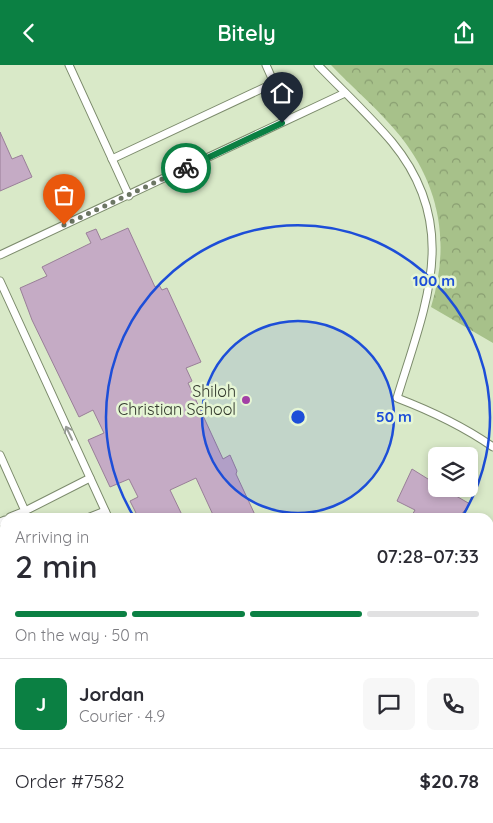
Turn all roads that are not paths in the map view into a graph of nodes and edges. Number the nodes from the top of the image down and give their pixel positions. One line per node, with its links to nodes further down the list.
1 (69, 65): 5 (lane)
2 (266, 65): 5 (lane)
3 (318, 65): 4 (lane)
4 (345, 93): 6 (lane); 9 (lane)
5 (112, 159): 6 (lane)
6 (129, 196): 7 (lane)
7 (0, 255)
8 (0, 281): 11 (lane, one-way to 8)
9 (493, 447)
10 (0, 455): 12 (lane)
11 (90, 477): 12 (lane); 14 (lane)
12 (25, 511): 13 (lane)
13 (20, 513)
14 (106, 513)

